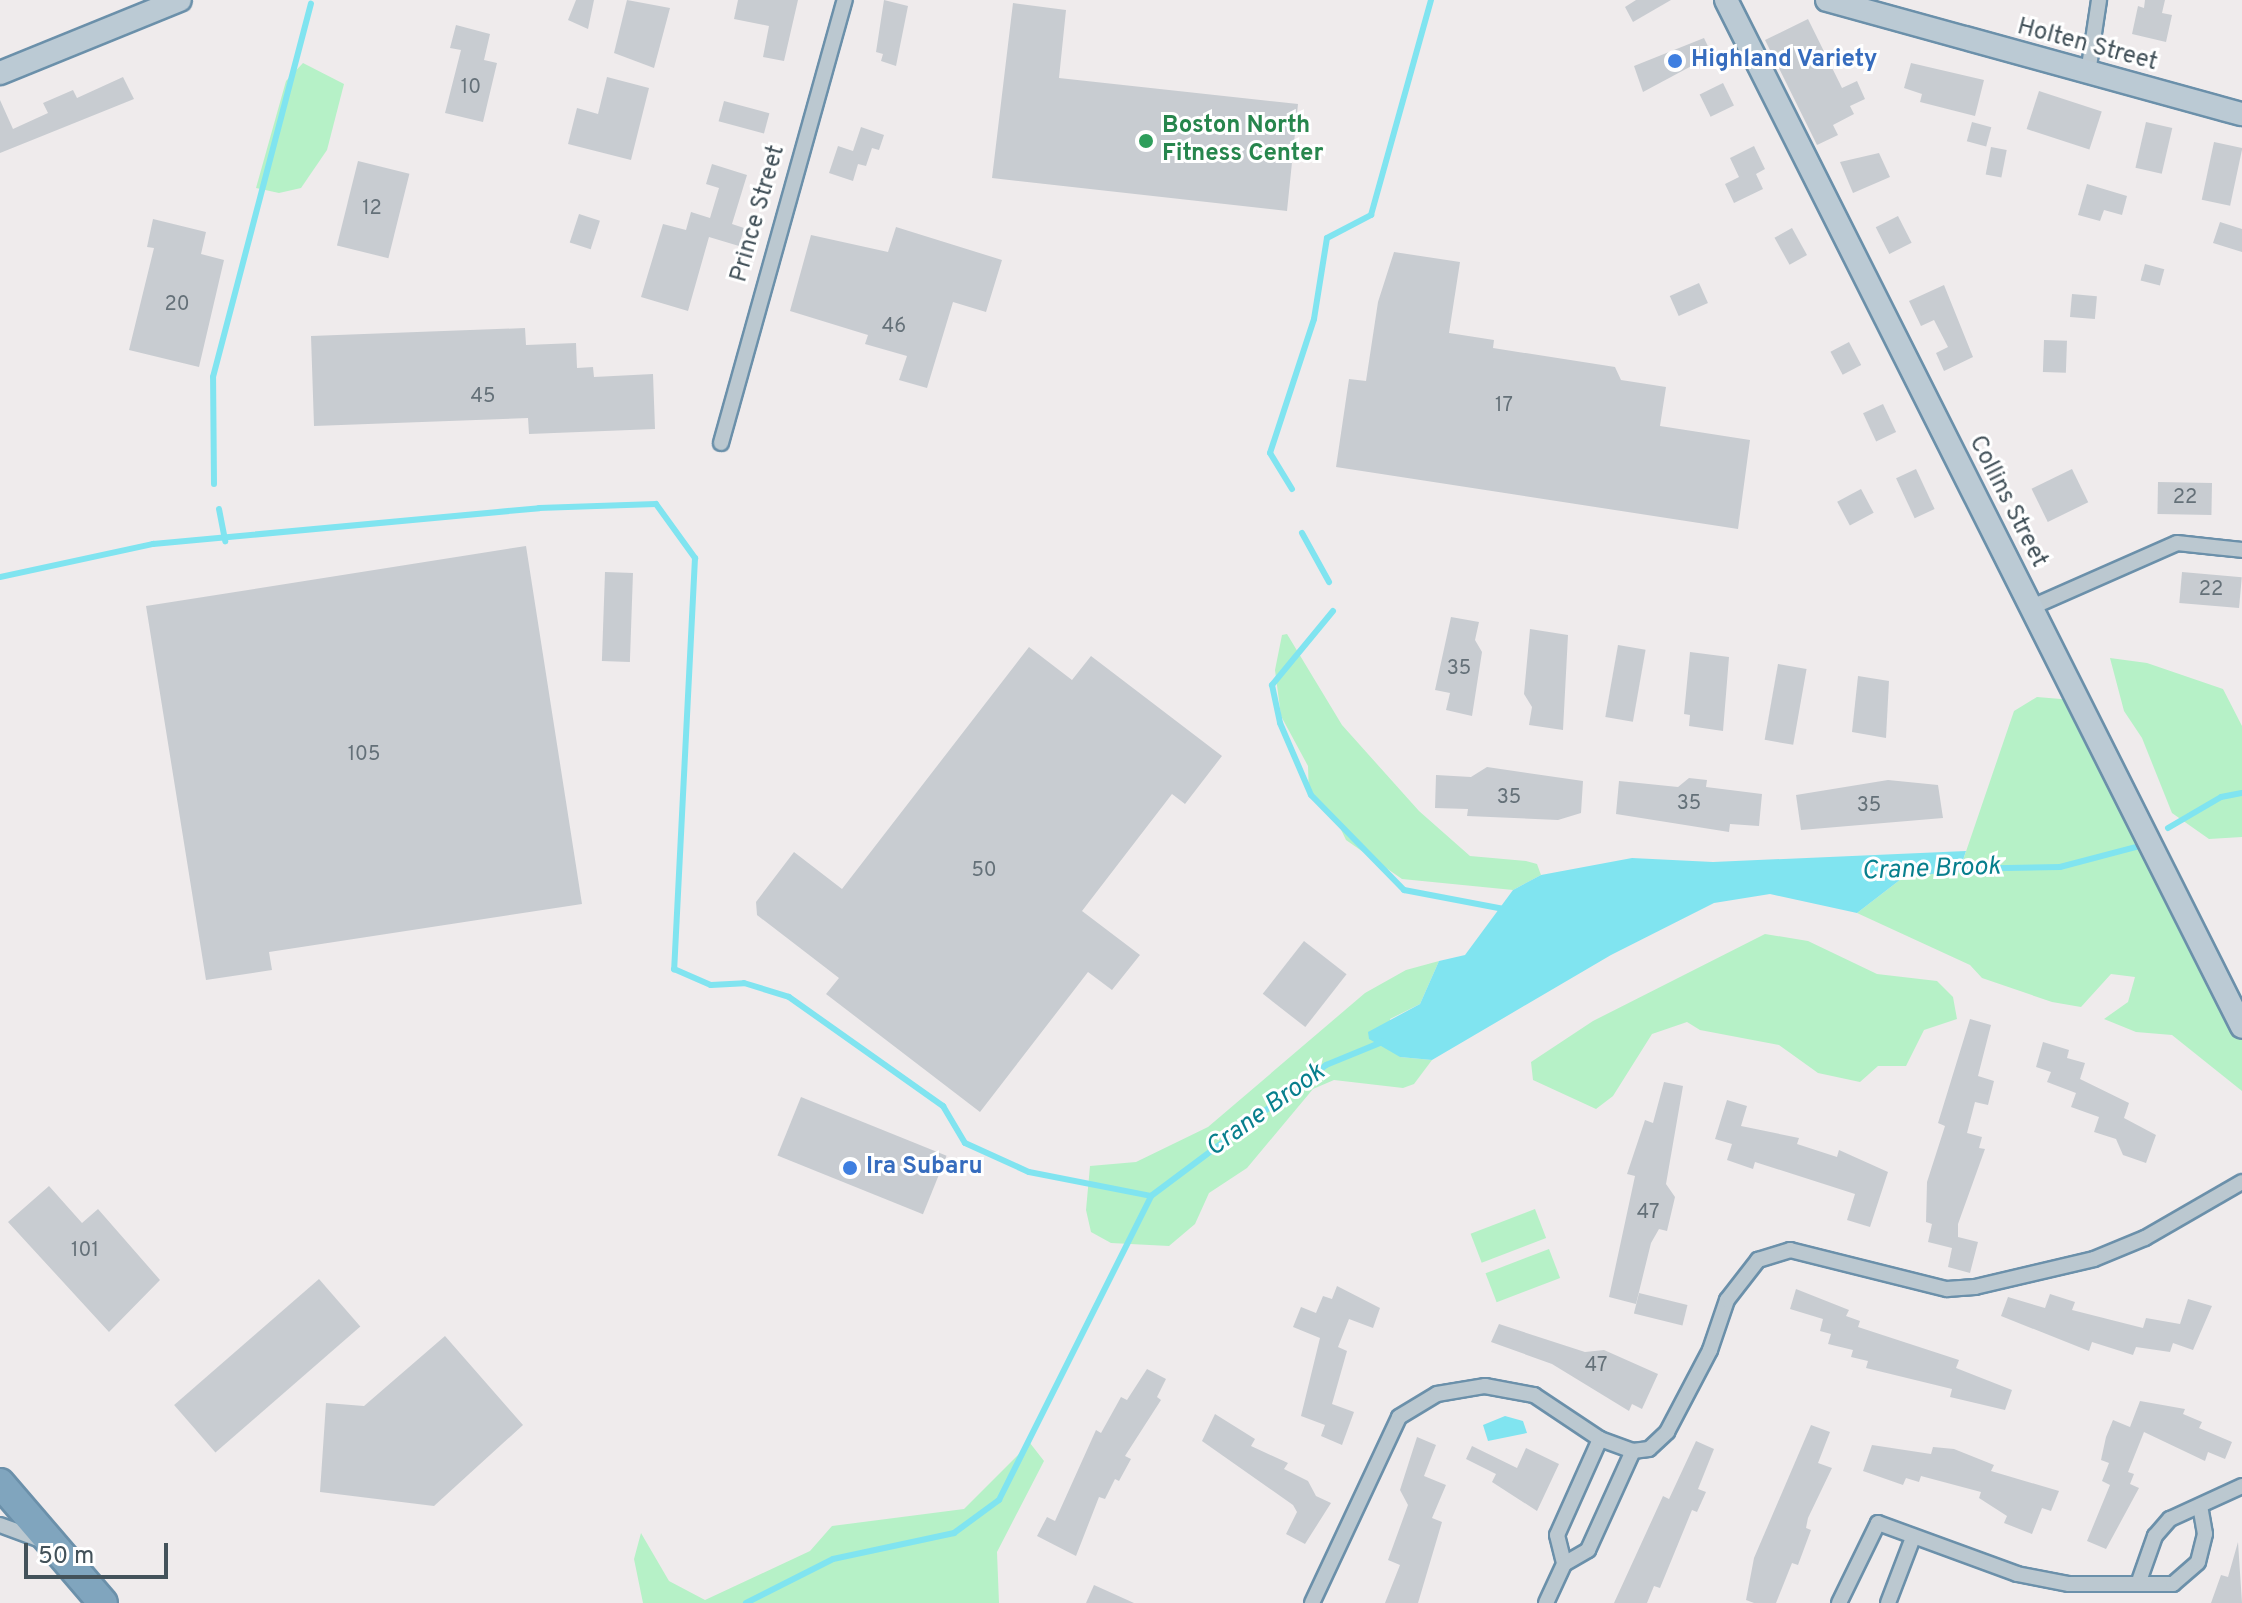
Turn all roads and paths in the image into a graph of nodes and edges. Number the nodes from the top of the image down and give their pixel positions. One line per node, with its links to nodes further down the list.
1 (180, 0): 6 (main road)
2 (845, 0): 9 (street, Prince Street)
3 (1827, 0): 7 (main road, Holten Street)
4 (2099, 0): 7 (street)
5 (1736, 7): 11 (main road, Collins Street)
6 (0, 73)
7 (2088, 73): 8 (main road, Holten Street)
8 (2242, 114)
9 (721, 443)
10 (2242, 550): 11 (street)
11 (2032, 607): 12 (main road, Collins Street)
12 (2242, 1027)
13 (2242, 1182): 15 (street)
14 (1600, 1439): 15 (street); 22 (street); 25 (street)
15 (1633, 1451): 22 (street)
16 (0, 1483): 21 (highway)
17 (2242, 1486): 18 (street)
18 (2200, 1506): 23 (street); 23 (street)
19 (0, 1525): 21 (street)
20 (1912, 1540): 23 (street); 27 (street); 28 (street)
21 (55, 1548): 24 (highway)
22 (1564, 1564): 26 (street)
23 (2138, 1584)
24 (103, 1603)
25 (1312, 1603)
26 (1546, 1603)
27 (1839, 1603)
28 (1888, 1603)

